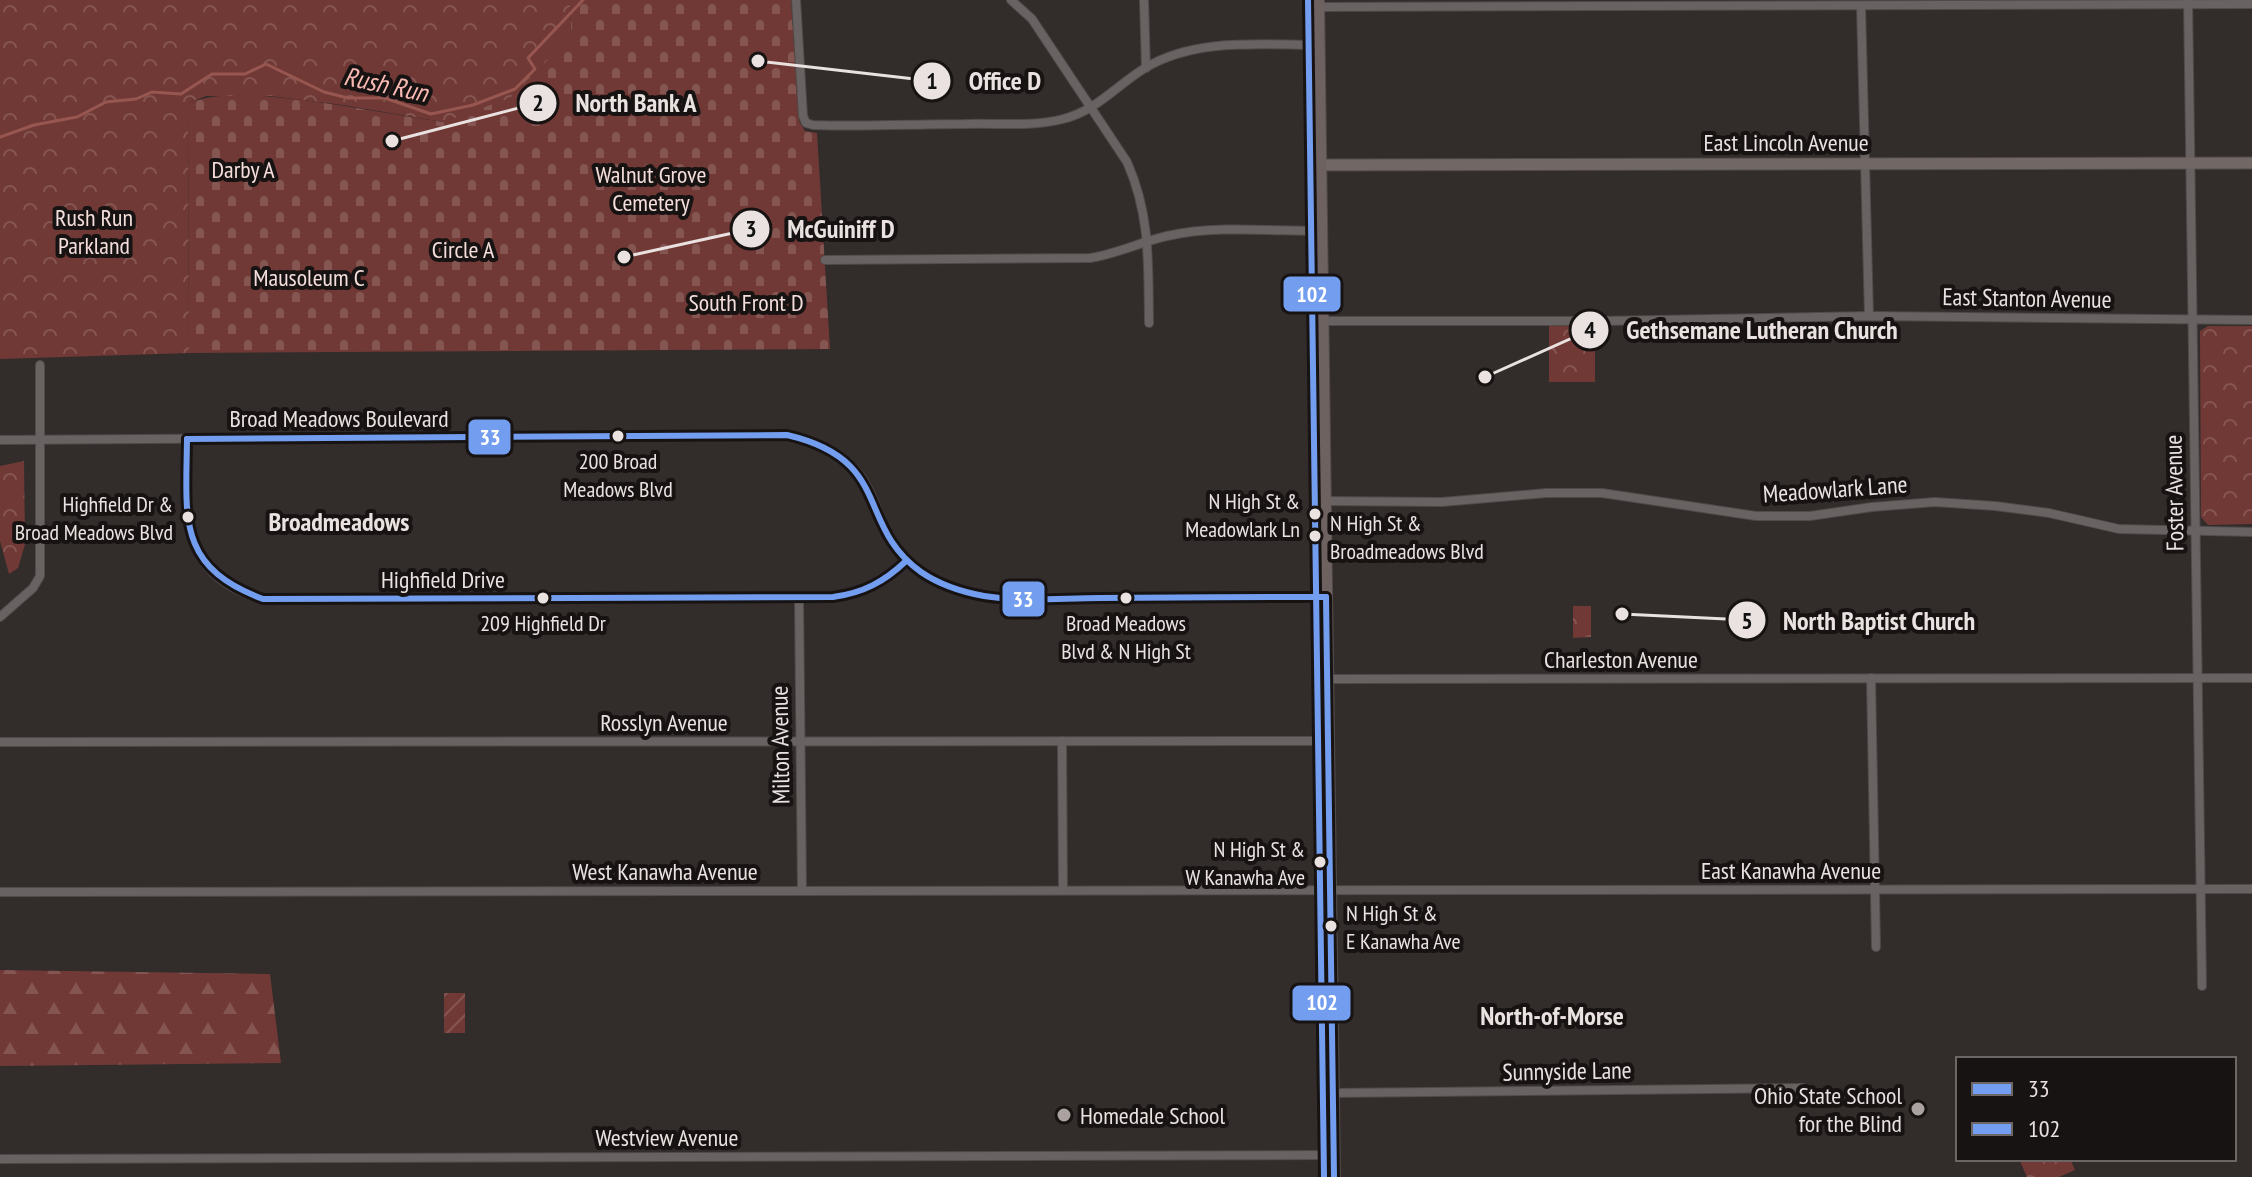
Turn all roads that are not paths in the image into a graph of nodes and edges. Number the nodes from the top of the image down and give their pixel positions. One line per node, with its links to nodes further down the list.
1 (796, 0): 10 (street)
2 (1011, 0): 10 (street)
3 (1144, 0): 9 (street)
4 (2188, 2): 6 (street); 7 (street); 11 (street, Foster Avenue)
5 (1318, 4): 7 (street); 8 (main road)
6 (2252, 4)
7 (1861, 6): 13 (street)
8 (1319, 45): 9 (street); 14 (main road)
9 (1146, 68): 10 (street)
10 (1091, 108): 16 (street)
11 (2190, 163): 12 (main road, East Lincoln Avenue); 13 (main road, East Lincoln Avenue); 19 (street, Foster Avenue)
12 (2252, 163)
13 (1866, 164): 14 (main road, East Lincoln Avenue); 18 (street)
14 (1320, 165): 15 (main road)
15 (1321, 231): 16 (street); 21 (main road)
16 (1148, 242): 17 (street); 22 (street)
17 (825, 260)
18 (1869, 316): 19 (street, East Stanton Avenue); 21 (street, East Stanton Avenue)
19 (2192, 320): 20 (street, East Stanton Avenue); 28 (street, Foster Avenue)
20 (2252, 320)
21 (1322, 321): 27 (main road)
22 (1149, 323)
23 (40, 365): 26 (street)
24 (187, 439): 26 (street, Broad Meadows Boulevard); 30 (street, Broad Meadows Boulevard); 32 (street, Highfield Drive)
25 (0, 440): 26 (street, Broad Meadows Boulevard)
26 (40, 440): 33 (street)
27 (1324, 501): 28 (street, Meadowlark Lane); 31 (main road)
28 (2195, 532): 29 (street, Meadowlark Lane); 35 (street, Foster Avenue)
29 (2252, 532)
30 (906, 561): 31 (street, Broad Meadows Boulevard); 32 (street, Highfield Drive)
31 (1326, 597): 37 (main road)
32 (799, 598): 38 (street, Milton Avenue)
33 (0, 617)
34 (1871, 678): 35 (street, Charleston Avenue); 37 (street, Charleston Avenue); 42 (street)
35 (2197, 678): 36 (street, Charleston Avenue); 43 (street, Foster Avenue)
36 (2252, 678)
37 (1327, 679): 40 (main road)
38 (800, 741): 39 (street, Rosslyn Avenue); 41 (street, Rosslyn Avenue); 47 (street, Milton Avenue)
39 (1062, 741): 40 (street, Rosslyn Avenue); 45 (street)
40 (1328, 741): 46 (main road)
41 (0, 742)
42 (1875, 889): 43 (street, East Kanawha Avenue); 46 (street, East Kanawha Avenue); 49 (street)
43 (2200, 889): 44 (street, East Kanawha Avenue); 50 (street, Foster Avenue)
44 (2252, 889)
45 (1063, 890): 46 (street, West Kanawha Avenue); 47 (street, West Kanawha Avenue)
46 (1330, 890): 52 (main road)
47 (802, 891): 48 (street, West Kanawha Avenue)
48 (0, 892)
49 (1876, 947)
50 (2202, 986)
51 (1803, 1088): 52 (street, Sunnyside Lane)
52 (1333, 1093): 53 (main road)
53 (1333, 1155): 54 (street, Westview Avenue); 55 (main road)
54 (0, 1159)
55 (1334, 1177)

